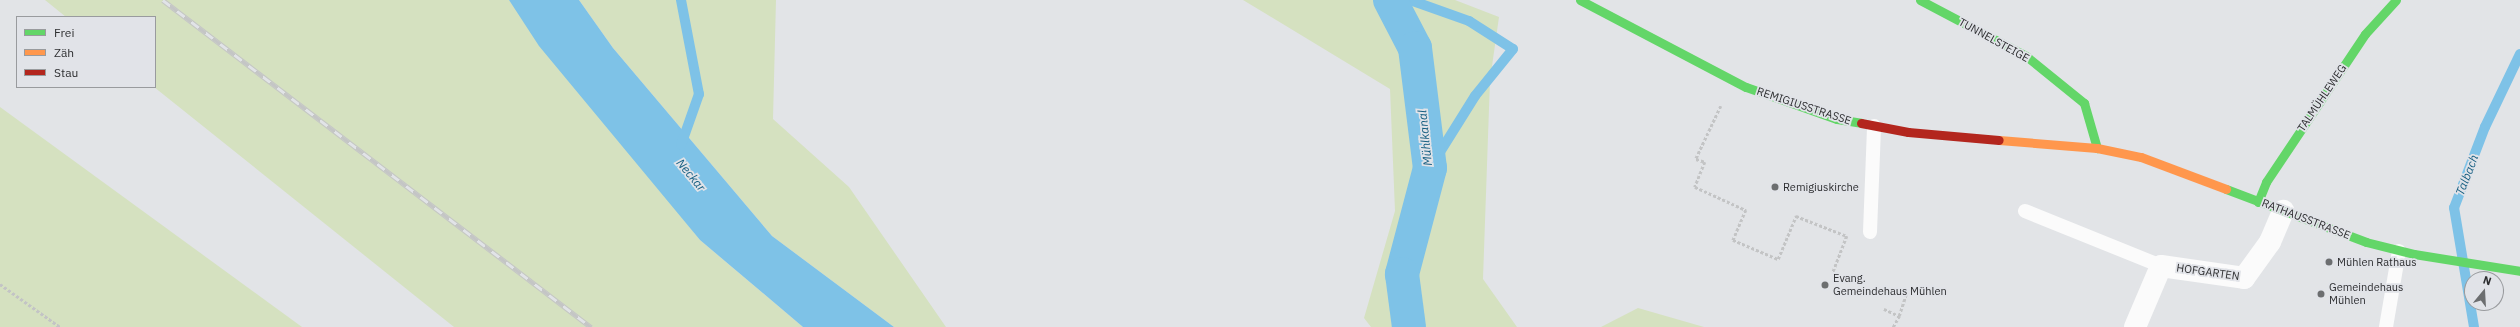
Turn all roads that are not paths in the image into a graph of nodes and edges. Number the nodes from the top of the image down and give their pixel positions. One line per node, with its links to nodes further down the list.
1 (1580, 0): 4 (main road, REMIGIUSSTRASSE)
2 (1920, 0): 5 (main road, TUNNELSTEIGE)
3 (2396, 0): 6 (main road, TALMÜHLEWEG)
4 (1874, 126): 5 (main road, REMIGIUSSTRASSE); 9 (lane)
5 (2096, 148): 6 (main road, RATHAUSSTRASSE)
6 (2258, 202): 8 (main road, RATHAUSSTRASSE)
7 (2025, 211): 11 (lane)
8 (2283, 211): 10 (main road, RATHAUSSTRASSE); 11 (street, HOFGARTEN)
9 (1870, 232)
10 (2400, 251): 12 (main road, RATHAUSSTRASSE); 14 (lane)
11 (2161, 266): 13 (street, HOFGARTEN)
12 (2520, 271)
13 (2135, 327)
14 (2386, 327)

